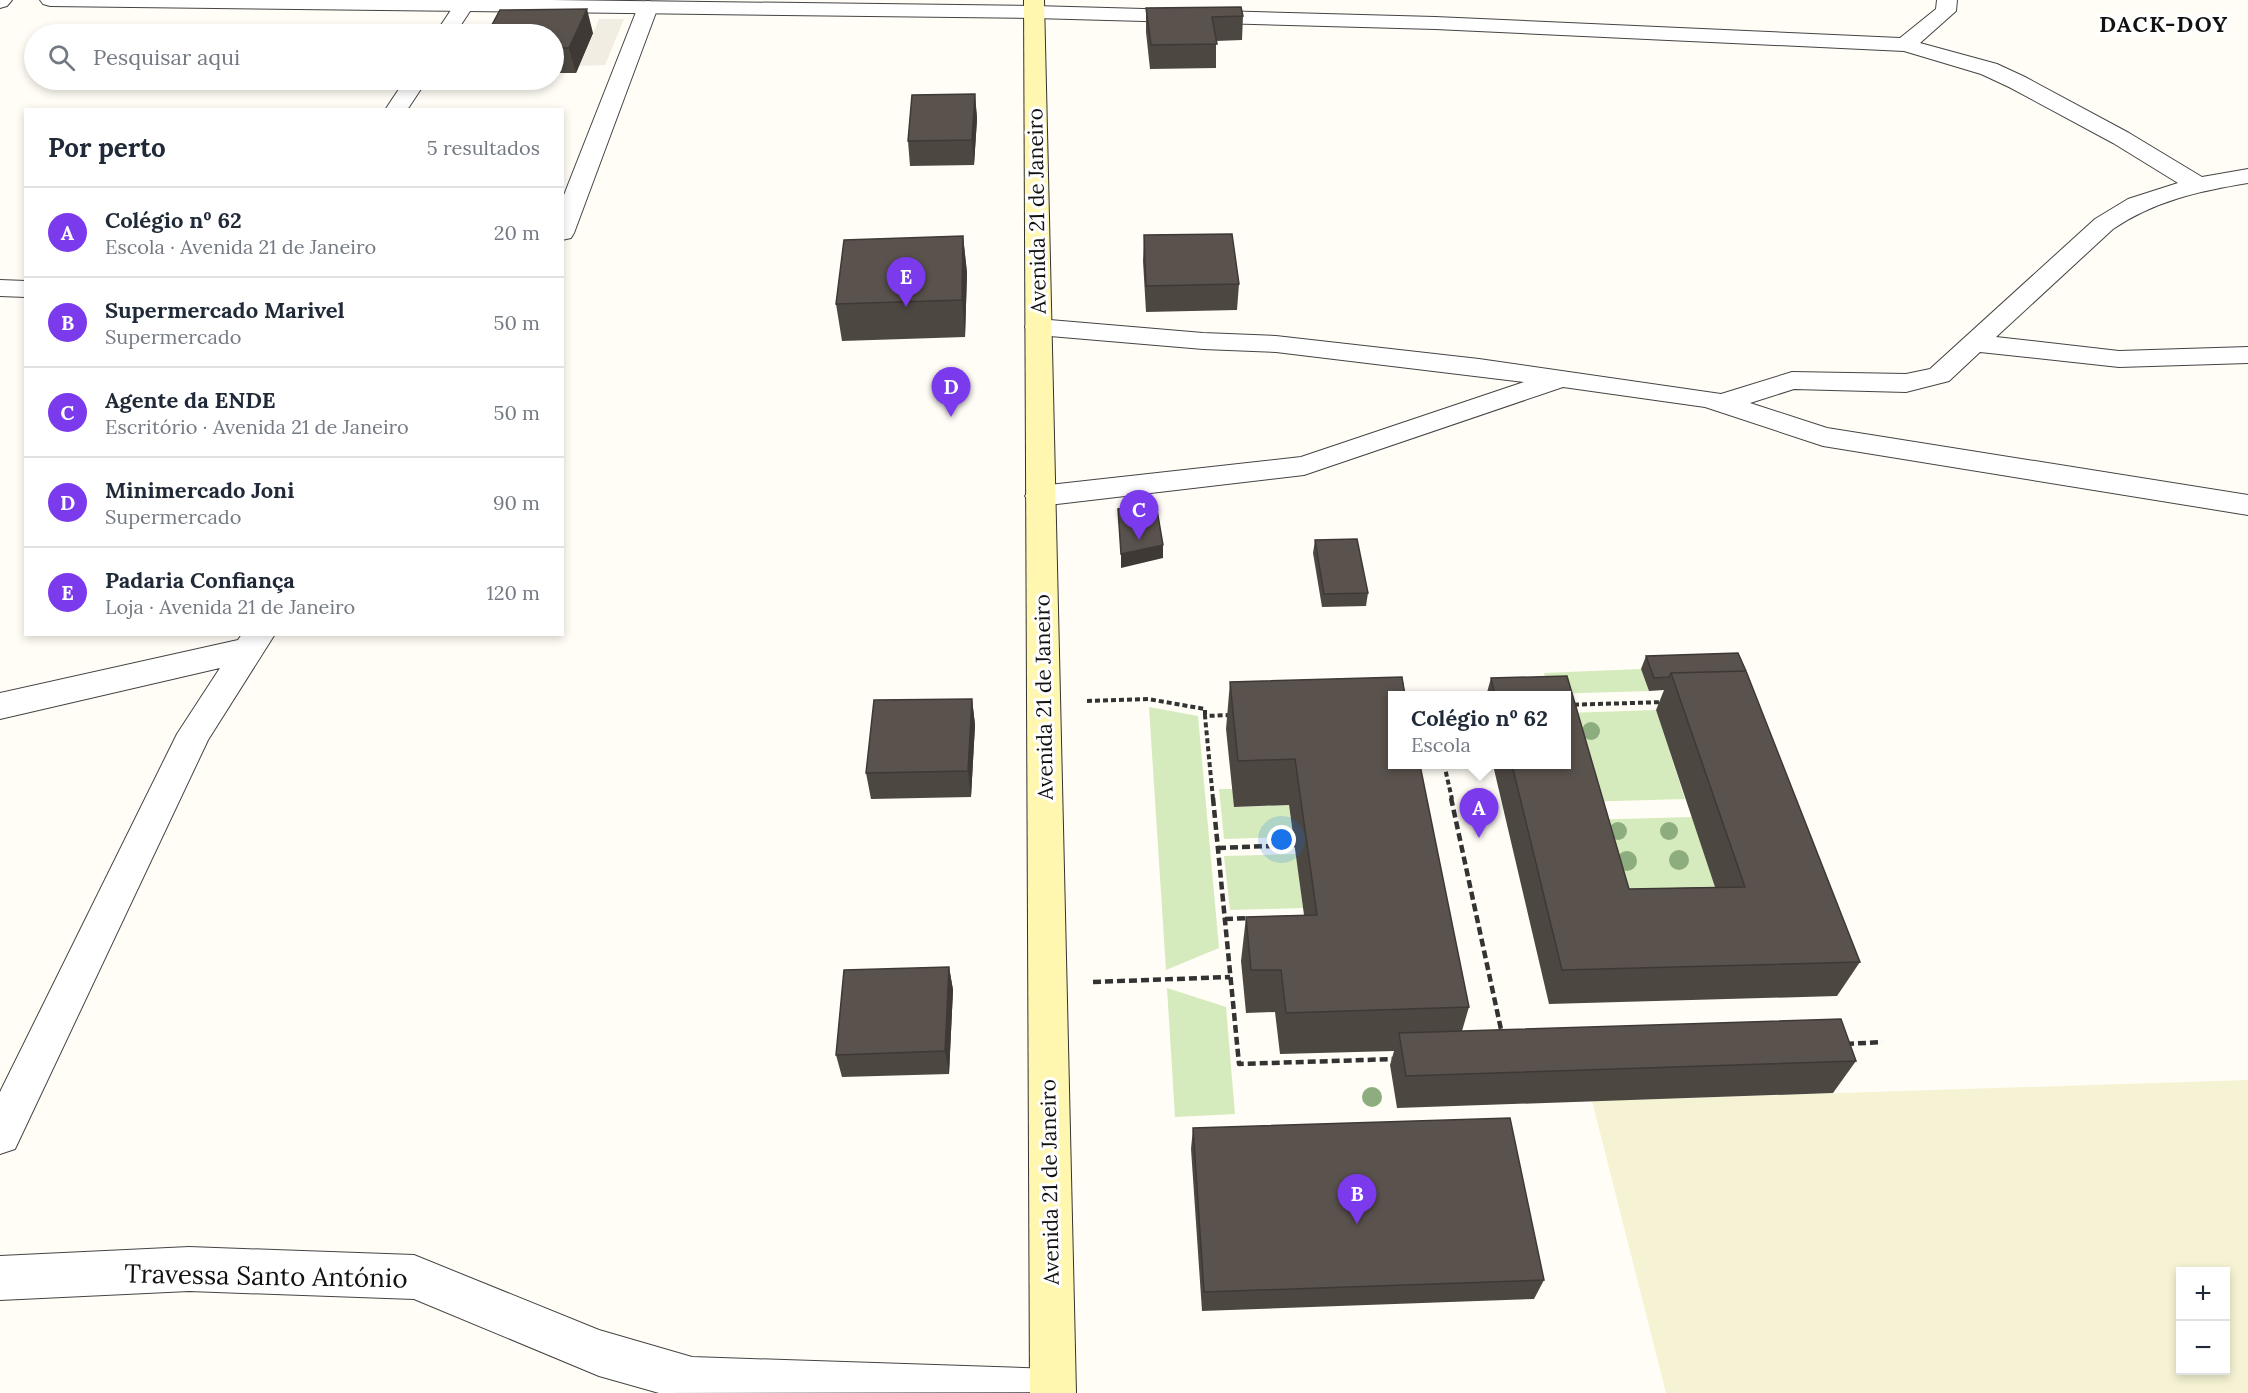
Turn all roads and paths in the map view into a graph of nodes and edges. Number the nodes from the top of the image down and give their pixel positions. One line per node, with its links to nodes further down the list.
1 (50, 0): 4 (street)
2 (1274, 0): 7 (street)
3 (1947, 0): 9 (street)
4 (464, 5): 6 (street); 8 (street)
5 (1034, 6): 6 (street); 7 (street); 17 (main road, Avenida 21 de Janeiro)
6 (648, 7): 14 (street)
7 (1225, 16): 9 (street)
8 (452, 24)
9 (1905, 45): 13 (street)
10 (409, 90): 11 (street)
11 (397, 108)
12 (2248, 176): 13 (street)
13 (2196, 184): 18 (street)
14 (564, 228)
15 (0, 288): 16 (street)
16 (24, 290)
17 (1038, 327): 20 (street); 22 (main road, Avenida 21 de Janeiro)
18 (1972, 343): 19 (street); 21 (street)
19 (2248, 355)
20 (1560, 379): 21 (street); 22 (street)
21 (1721, 403): 23 (street)
22 (1041, 496): 26 (main road, Avenida 21 de Janeiro)
23 (2248, 504)
24 (254, 642): 28 (street); 42 (street)
25 (1674, 702): 27 (path)
26 (1044, 703): 30 (path); 37 (main road, Avenida 21 de Janeiro)
27 (1571, 705)
28 (0, 706)
29 (1240, 715): 30 (path)
30 (1205, 716): 33 (path)
31 (1445, 769): 39 (path)
32 (1294, 845): 33 (path)
33 (1218, 848): 35 (path)
34 (1258, 918): 35 (path)
35 (1225, 919): 36 (path)
36 (1230, 977): 37 (path); 41 (path)
37 (1047, 984): 44 (main road, Avenida 21 de Janeiro)
38 (1882, 1042): 40 (path)
39 (1504, 1044)
40 (1835, 1044)
41 (1402, 1059)
42 (0, 1135)
43 (0, 1278): 44 (street, Travessa Santo António)
44 (1053, 1393)

